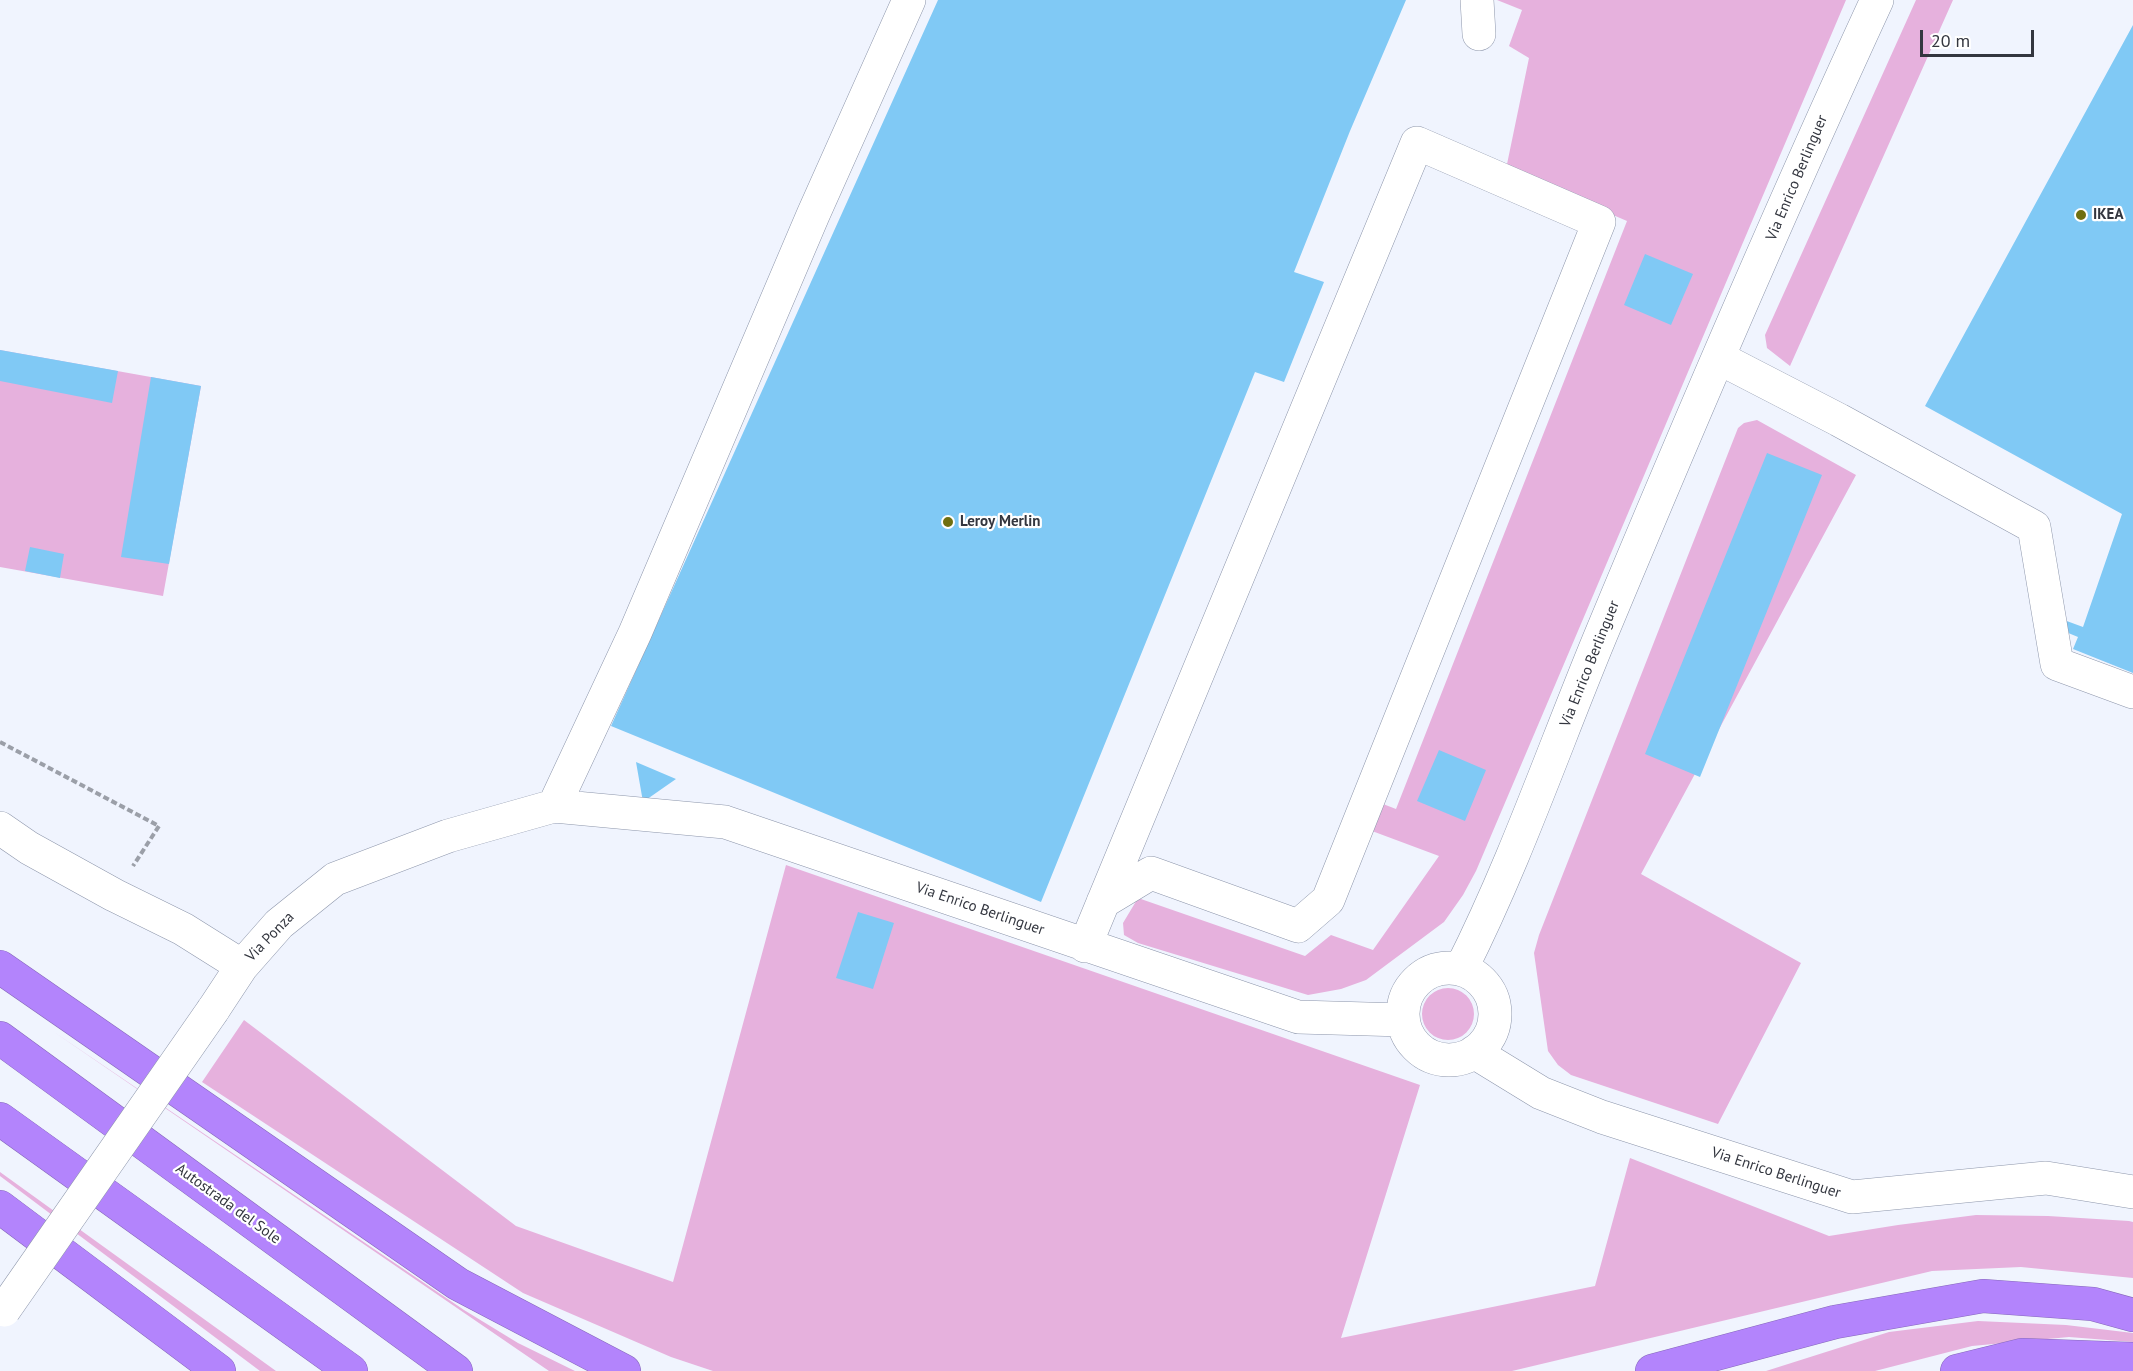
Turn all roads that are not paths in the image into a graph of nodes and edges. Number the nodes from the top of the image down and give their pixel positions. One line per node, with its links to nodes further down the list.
1 (909, 0): 8 (street)
2 (1477, 0): 4 (street)
3 (1877, 0): 5 (street, Via Enrico Berlinguer)
4 (1479, 34)
5 (1719, 358): 6 (street); 15 (street, Via Enrico Berlinguer)
6 (2133, 692)
7 (1144, 803): 10 (street); 10 (street); 11 (street)
8 (554, 806): 12 (street, Via Enrico Berlinguer); 13 (street, Via Ponza)
9 (0, 828): 13 (street, Via Ponza)
10 (1151, 873): 11 (street)
11 (1102, 902): 12 (street)
12 (1085, 946): 16 (street, Via Enrico Berlinguer)
13 (242, 966): 22 (street, bridge)
14 (0, 967): 28 (highway)
15 (1461, 969): 16 (street); 18 (street)
16 (1403, 1020): 18 (street)
17 (0, 1038): 27 (highway, Autostrada del Sole)
18 (1474, 1052): 20 (street, Via Enrico Berlinguer)
19 (0, 1119): 26 (highway)
20 (2133, 1192)
21 (0, 1207): 25 (highway)
22 (2, 1314)
23 (2133, 1315): 29 (highway)
24 (2133, 1359): 30 (highway)
25 (219, 1371)
26 (351, 1371)
27 (456, 1371)
28 (624, 1371)
29 (1652, 1371)
30 (1957, 1371)

